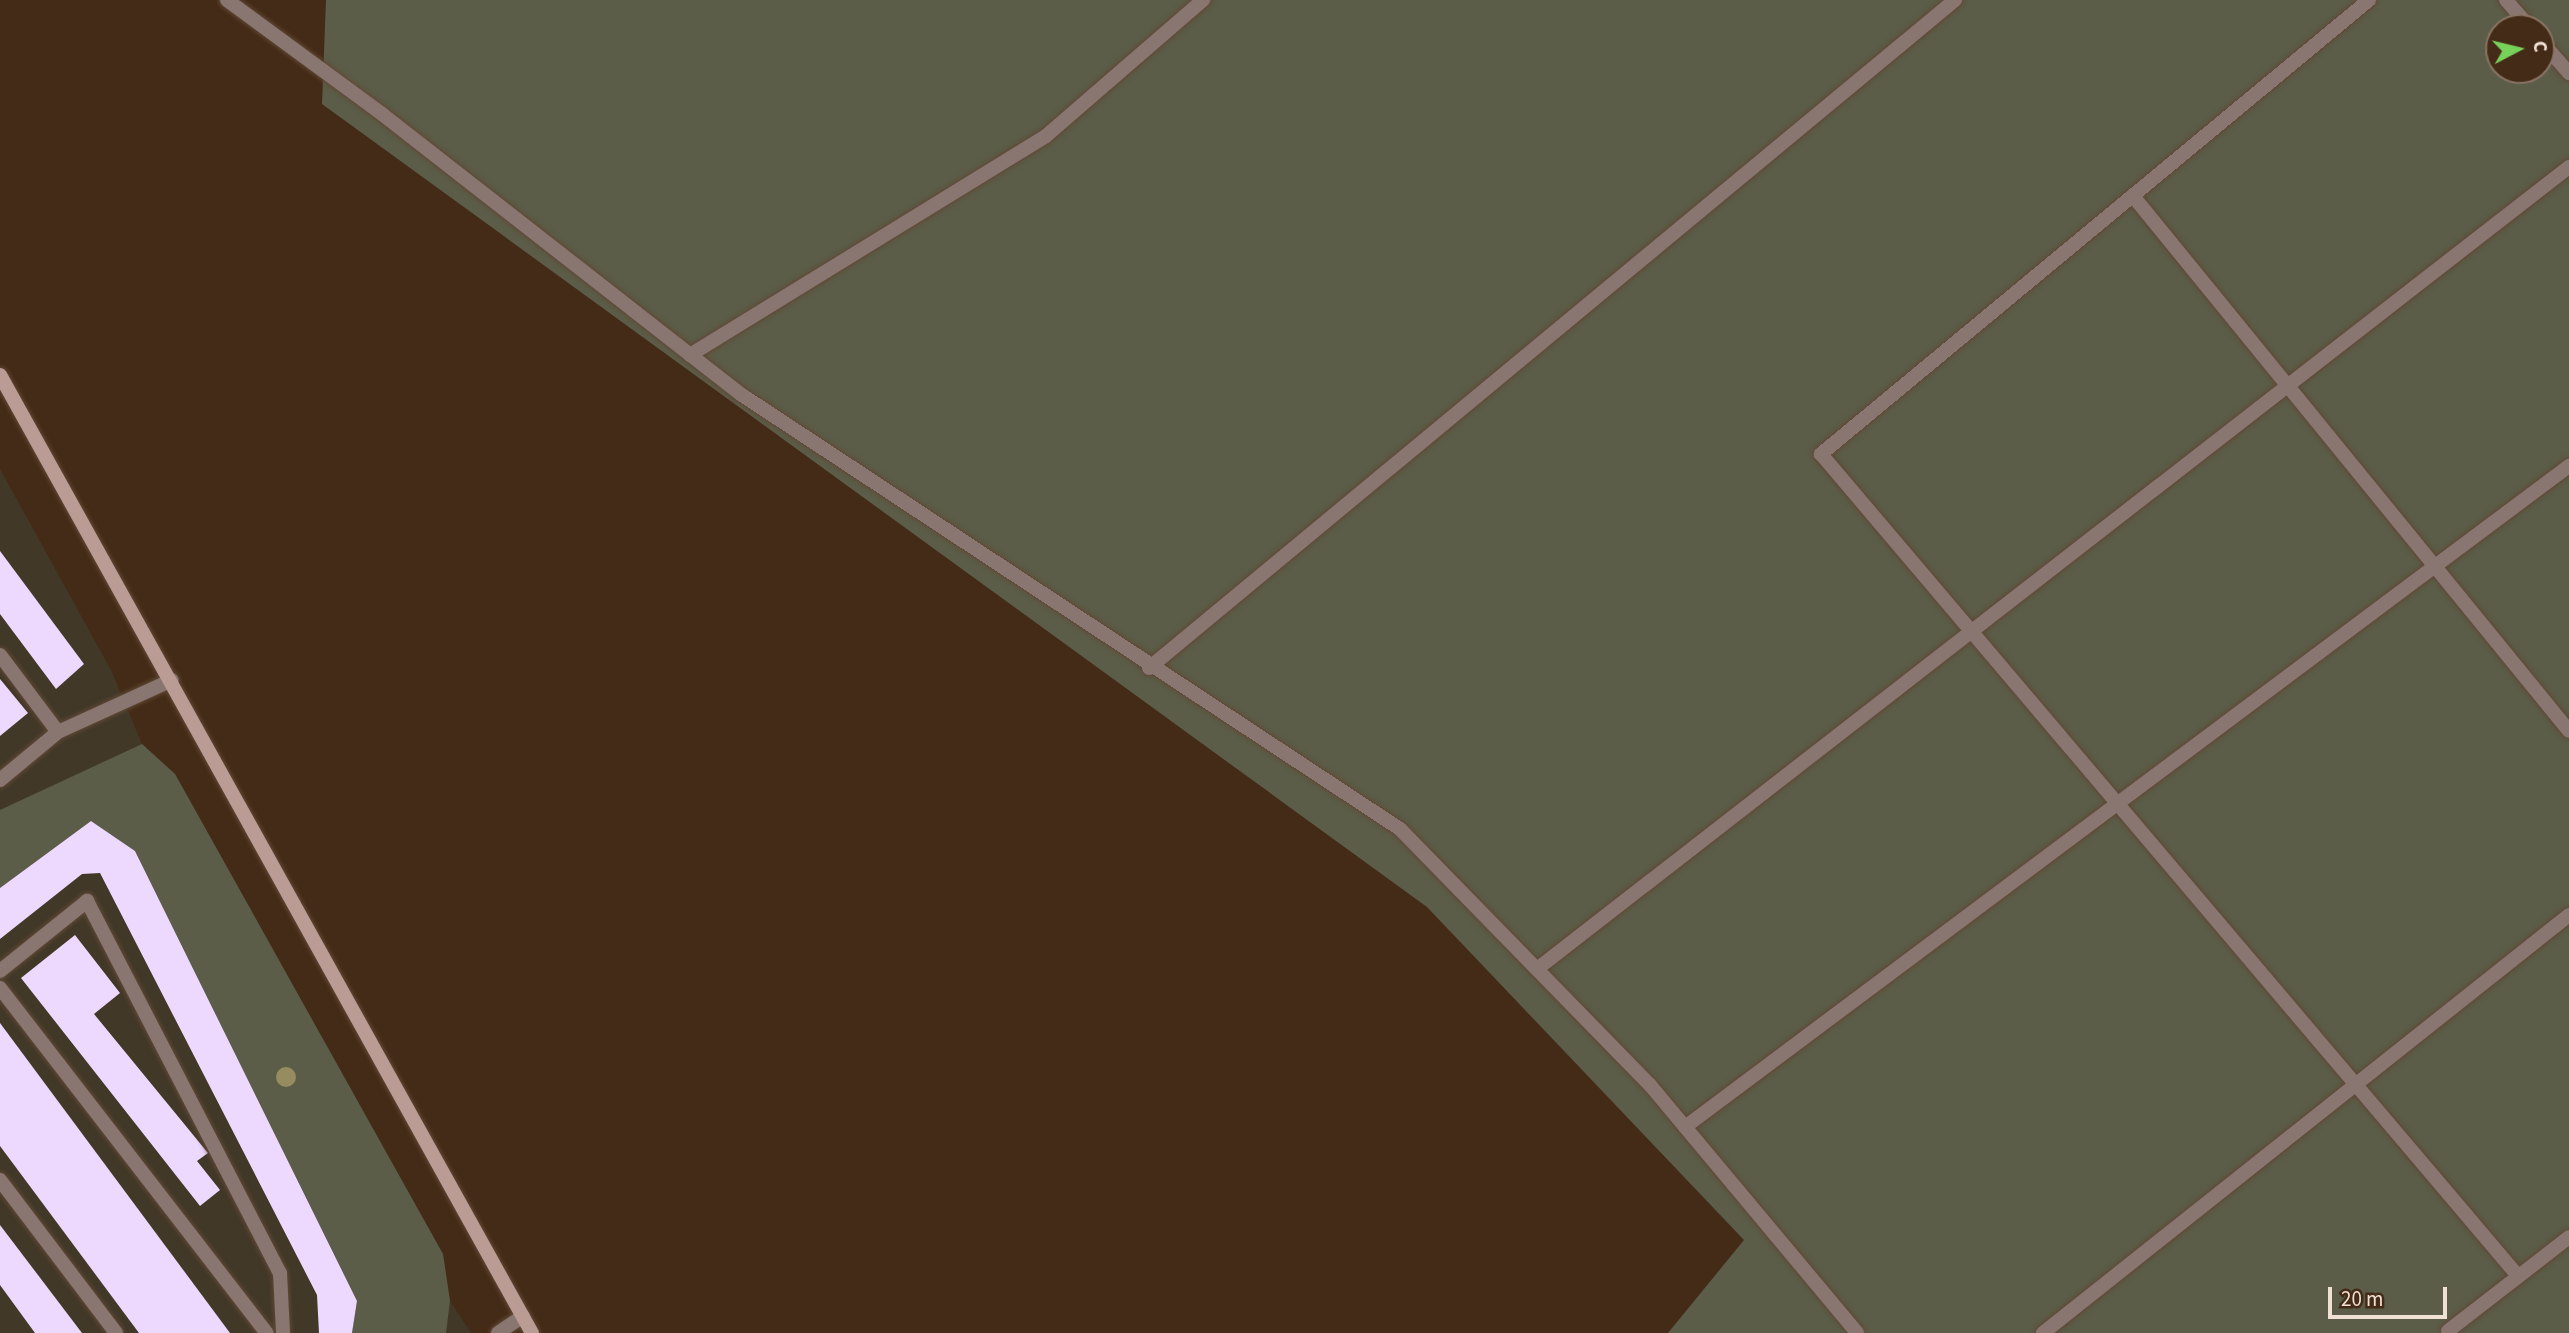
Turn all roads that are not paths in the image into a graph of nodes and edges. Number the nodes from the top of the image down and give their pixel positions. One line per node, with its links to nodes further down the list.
1 (227, 0): 11 (lane)
2 (1203, 0): 11 (lane)
3 (1955, 0): 18 (lane)
4 (2370, 0): 10 (lane)
5 (2506, 0): 6 (lane)
6 (2518, 14)
7 (2555, 58): 8 (lane)
8 (2569, 74)
9 (2569, 167): 13 (lane)
10 (2133, 196): 13 (lane); 16 (lane)
11 (690, 355): 18 (lane)
12 (0, 375): 19 (main road)
13 (2287, 386): 15 (lane); 16 (lane)
14 (2569, 466): 15 (lane)
15 (2435, 566): 20 (lane); 23 (lane)
16 (1968, 634): 23 (lane); 25 (lane)
17 (0, 655): 21 (lane)
18 (1149, 668): 25 (lane)
19 (172, 680): 21 (lane); 33 (main road)
20 (2569, 731)
21 (58, 732): 22 (lane)
22 (2, 775)
23 (2115, 805): 28 (lane); 29 (lane)
24 (2569, 915): 28 (lane)
25 (1537, 969): 29 (lane)
26 (0, 971): 37 (lane)
27 (0, 988): 36 (lane)
28 (2355, 1086): 32 (lane); 41 (lane)
29 (1685, 1127): 40 (lane)
30 (0, 1180): 35 (lane)
31 (2569, 1237): 32 (lane)
32 (2518, 1276): 34 (lane)
33 (523, 1316): 38 (lane); 39 (main road)
34 (2445, 1332)
35 (116, 1333)
36 (267, 1333)
37 (283, 1333)
38 (498, 1333)
39 (532, 1333)
40 (1857, 1333)
41 (2043, 1333)

